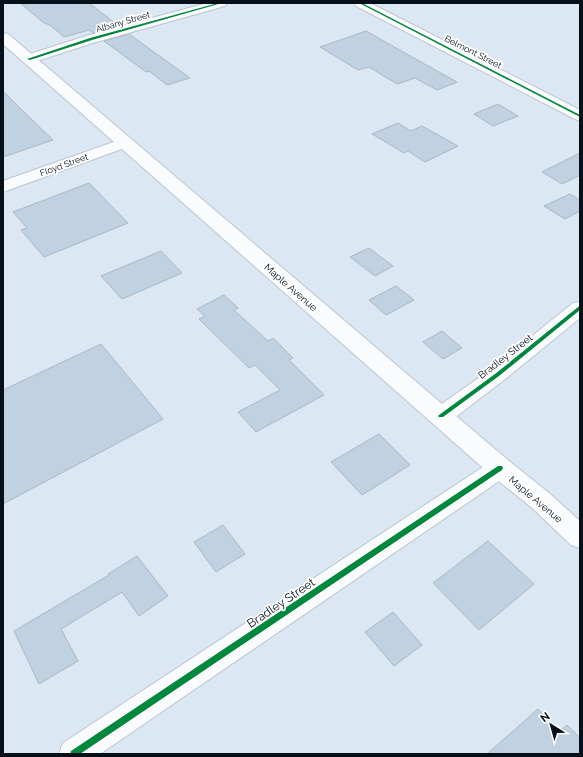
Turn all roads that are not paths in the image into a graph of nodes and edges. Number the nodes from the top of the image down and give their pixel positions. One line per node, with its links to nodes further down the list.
1 (221, 3): 4 (main road, Albany Street)
2 (360, 3): 5 (main road, Belmont Street)
3 (3, 37): 4 (main road, Maple Avenue)
4 (29, 59): 6 (main road, Maple Avenue)
5 (580, 116)
6 (124, 143): 7 (street, Floyd Street); 9 (main road, Maple Avenue)
7 (3, 187)
8 (580, 308): 9 (street, Bradley Street)
9 (441, 416): 10 (main road, Maple Avenue)
10 (500, 468): 11 (main road, Maple Avenue); 12 (street, Bradley Street)
11 (580, 537)
12 (74, 754)

